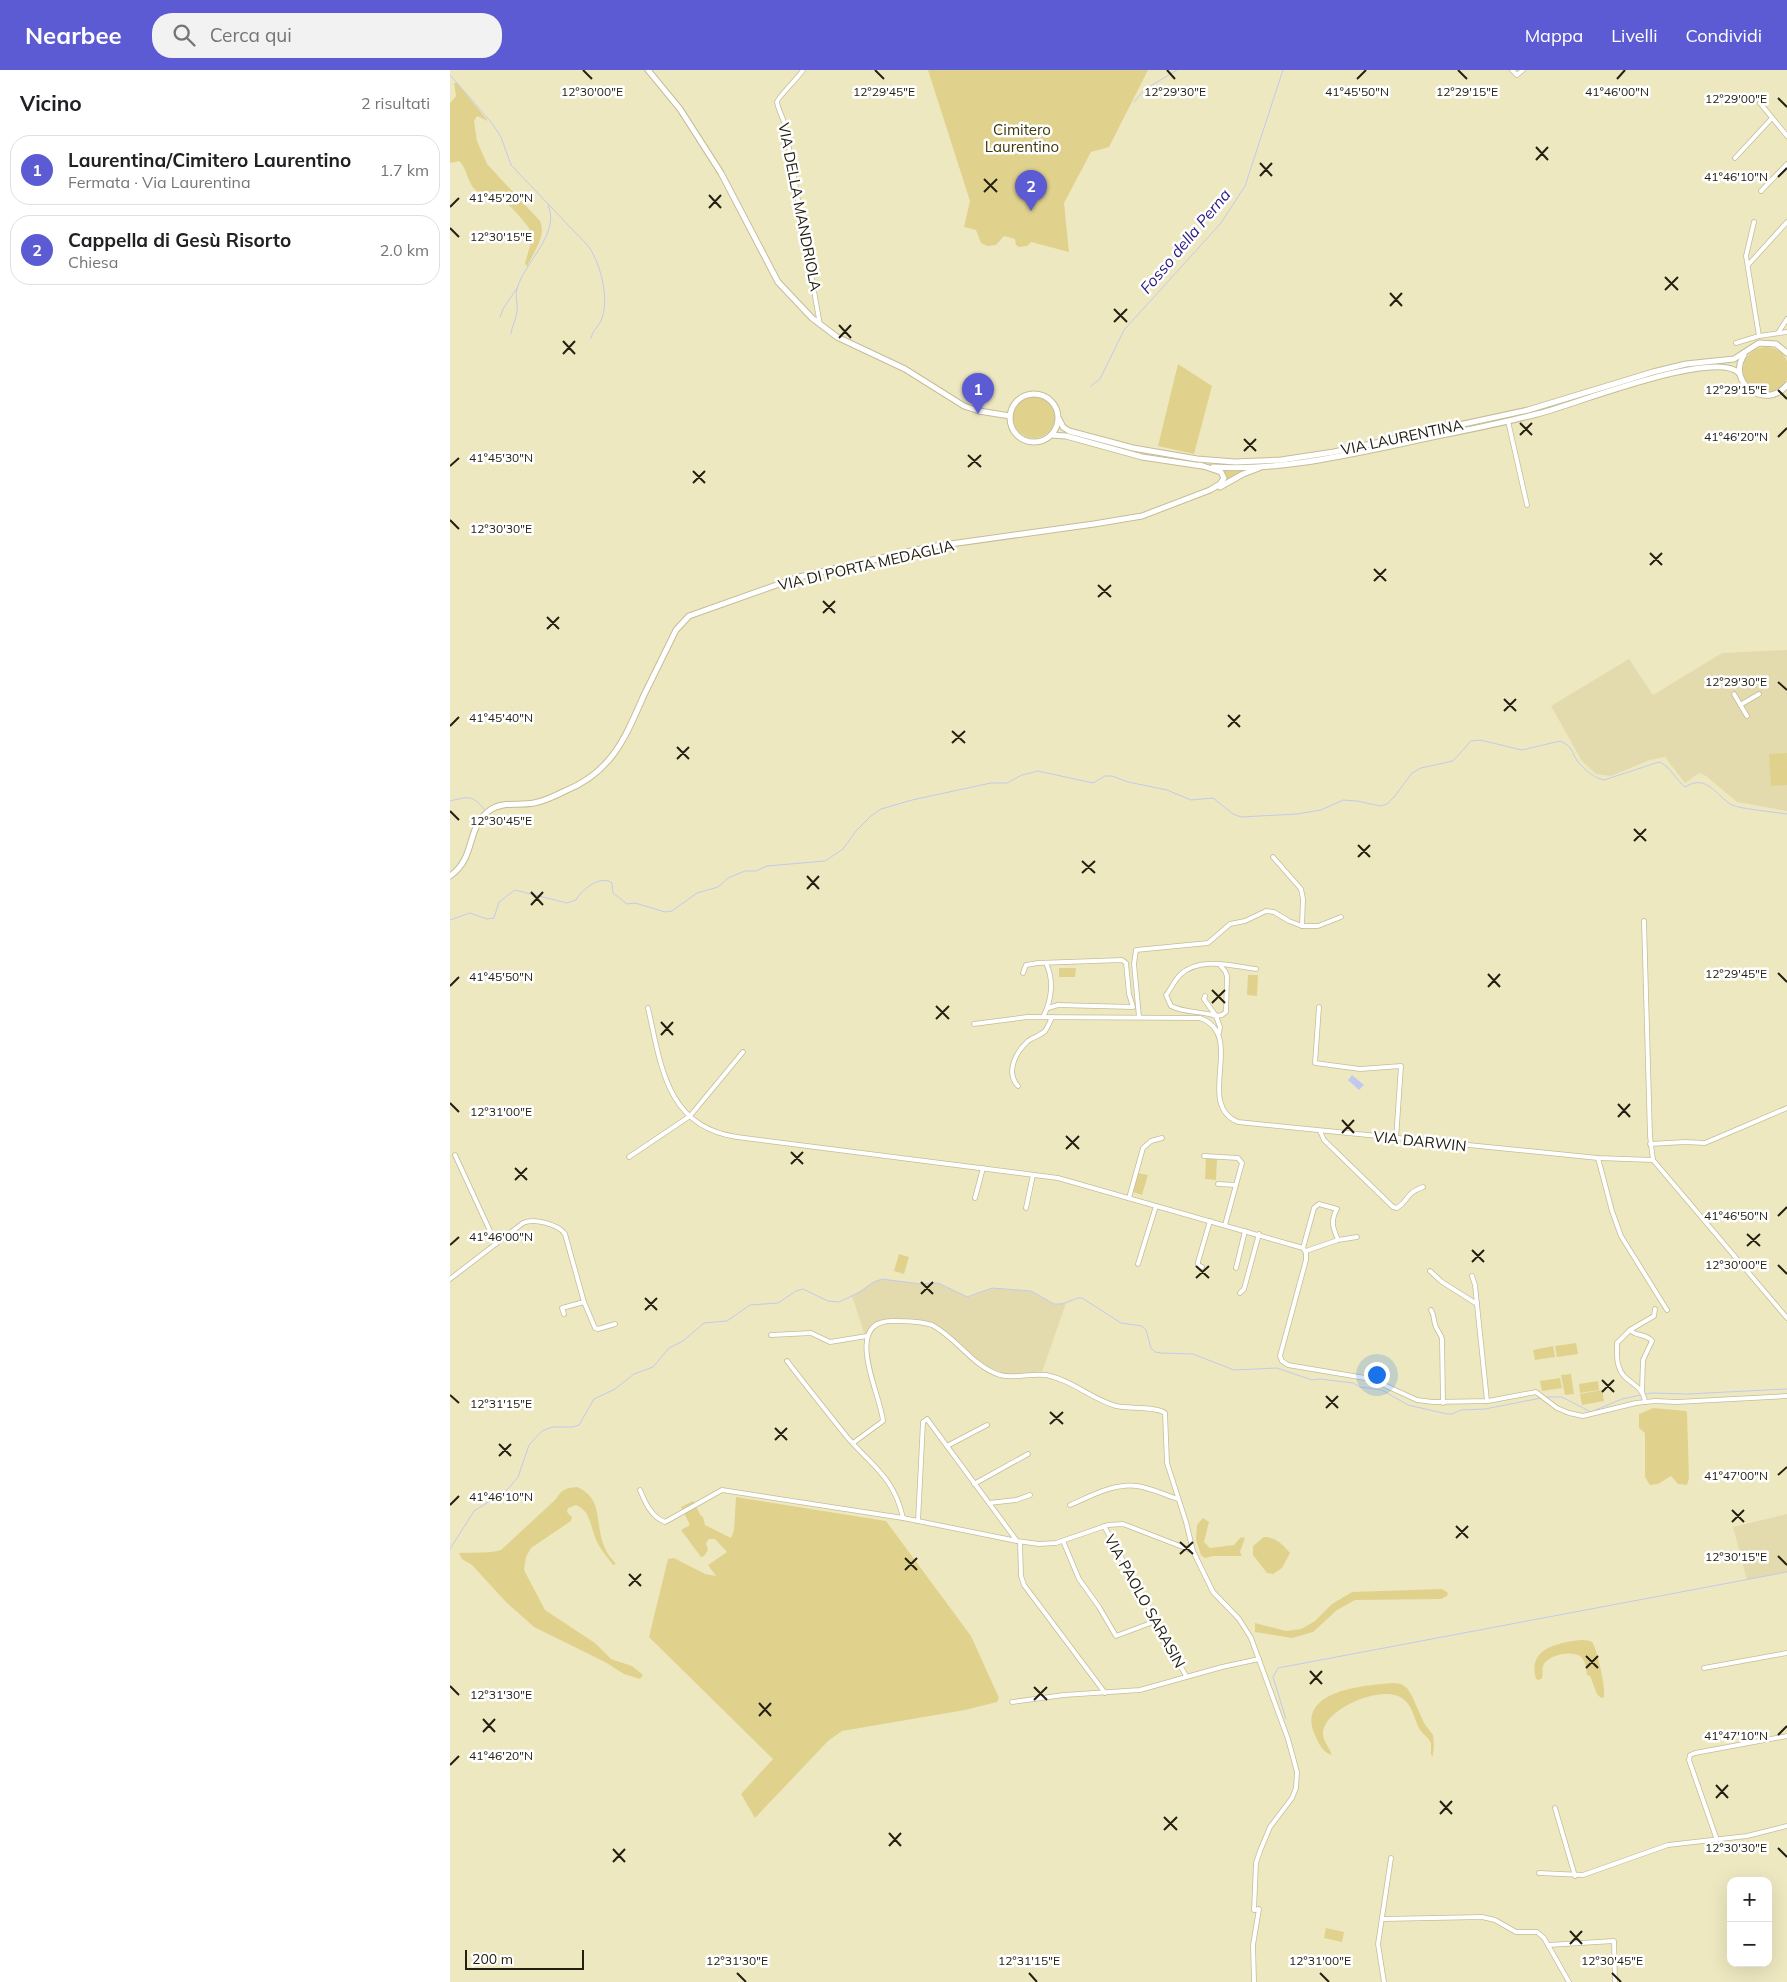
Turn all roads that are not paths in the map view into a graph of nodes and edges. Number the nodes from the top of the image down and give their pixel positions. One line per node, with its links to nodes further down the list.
1 (648, 70): 15 (main road)
2 (803, 70): 15 (street, VIA DELLA MANDRIOLA)
3 (1512, 70): 4 (street)
4 (1523, 70)
5 (1760, 103): 6 (street)
6 (1772, 118): 7 (street); 8 (street)
7 (1787, 136)
8 (1735, 158)
9 (1787, 164): 10 (street)
10 (1761, 191)
11 (1754, 222): 13 (street)
12 (1787, 222): 13 (street)
13 (1748, 265): 18 (street)
14 (1787, 319): 17 (street)
15 (820, 326): 24 (main road)
16 (1787, 332): 17 (street)
17 (1778, 333): 18 (street)
18 (1759, 336): 19 (street)
19 (1736, 343)
20 (1786, 350): 21 (main road, VIA LAURENTINA)
21 (1745, 352): 22 (main road); 25 (main road, VIA LAURENTINA)
22 (1739, 373): 23 (main road); 26 (main road, VIA LAURENTINA)
23 (1787, 385)
24 (1010, 416): 25 (main road); 27 (main road)
25 (1059, 419): 27 (main road)
26 (1508, 421): 29 (main road, VIA LAURENTINA); 31 (street)
27 (1051, 435): 28 (main road, VIA LAURENTINA)
28 (1200, 466): 29 (main road, VIA LAURENTINA); 30 (main road)
29 (1265, 466): 30 (main road, VIA DI PORTA MEDAGLIA)
30 (1210, 490): 37 (main road, VIA DI PORTA MEDAGLIA)
31 (1527, 505)
32 (1734, 694): 34 (street)
33 (1759, 694): 34 (street)
34 (1740, 705): 35 (street)
35 (1747, 716)
36 (1273, 857): 38 (street)
37 (450, 876)
38 (1301, 916): 41 (street); 42 (street)
39 (1341, 917): 42 (street)
40 (1644, 921): 64 (street)
41 (1294, 924): 42 (street); 54 (street)
42 (1302, 926)
43 (1046, 963): 46 (street); 50 (street); 50 (street)
44 (1220, 965): 45 (street); 51 (street); 51 (street)
45 (1256, 969)
46 (1023, 973)
47 (1205, 996): 51 (street, VIA DARWIN)
48 (1319, 1007): 63 (street)
49 (648, 1008): 60 (street)
50 (1048, 1008): 52 (street)
51 (1216, 1016): 56 (street, VIA DARWIN)
52 (1043, 1017): 53 (street); 55 (street)
53 (1052, 1017): 54 (street); 58 (street)
54 (1140, 1017): 56 (street)
55 (974, 1024)
56 (1219, 1033): 61 (street, VIA DARWIN)
57 (743, 1052): 60 (street)
58 (1018, 1086)
59 (1787, 1108): 64 (street)
60 (690, 1116): 67 (street); 70 (street)
61 (1320, 1131): 63 (street, VIA DARWIN); 74 (street)
62 (1162, 1138): 76 (street)
63 (1396, 1139): 68 (street, VIA DARWIN)
64 (1650, 1144): 69 (street)
65 (455, 1155): 85 (street)
66 (1204, 1156): 73 (street)
67 (629, 1157)
68 (1598, 1158): 69 (street, VIA DARWIN); 98 (street)
69 (1654, 1160): 100 (street)
70 (983, 1168): 71 (street); 75 (street)
71 (1033, 1174): 76 (street); 78 (street)
72 (1218, 1184): 73 (street)
73 (1236, 1185): 80 (street)
74 (1423, 1187)
75 (975, 1198)
76 (1129, 1198): 77 (street)
77 (1156, 1206): 79 (street); 87 (street)
78 (1026, 1208)
79 (1210, 1221): 80 (street); 88 (street)
80 (1225, 1225): 81 (street)
81 (1245, 1231): 82 (street); 89 (street)
82 (1259, 1234): 86 (street); 93 (street)
83 (1357, 1237): 84 (street)
84 (1338, 1240): 86 (street); 86 (street)
85 (496, 1244): 92 (street); 94 (street)
86 (1305, 1250): 109 (street)
87 (1138, 1264)
88 (1202, 1267)
89 (1236, 1268)
90 (1430, 1271): 95 (street)
91 (1472, 1276): 95 (street)
92 (450, 1278)
93 (1240, 1293)
94 (584, 1302): 99 (street); 101 (street)
95 (1476, 1304): 108 (street)
96 (1655, 1309): 102 (street)
97 (1431, 1310): 109 (street)
98 (1667, 1310)
99 (564, 1314)
100 (1787, 1318)
101 (615, 1324)
102 (1630, 1330): 106 (street); 106 (street)
103 (771, 1336): 104 (street)
104 (867, 1336): 112 (street); 118 (street)
105 (787, 1362): 112 (street)
106 (1643, 1393): 110 (street)
107 (1787, 1396): 110 (street)
108 (1487, 1401): 109 (street); 110 (street)
109 (1443, 1402)
110 (1646, 1402)
111 (987, 1425): 113 (street)
112 (853, 1443): 121 (street)
113 (947, 1446): 115 (street); 122 (street)
114 (1028, 1454): 115 (street)
115 (974, 1484): 119 (street)
116 (640, 1490): 121 (street)
117 (1030, 1495): 119 (street)
118 (1178, 1499): 120 (street); 126 (street)
119 (988, 1503): 125 (street)
120 (1070, 1505)
121 (903, 1518): 122 (street)
122 (918, 1521): 125 (street)
123 (1104, 1526): 124 (street); 126 (street); 127 (street, VIA PAOLO SARASIN)
124 (1062, 1541): 125 (street); 127 (street)
125 (1018, 1542): 132 (street)
126 (1193, 1551): 129 (street)
127 (1156, 1621): 131 (street, VIA PAOLO SARASIN)
128 (1787, 1654): 130 (street)
129 (1259, 1659): 131 (street); 144 (street)
130 (1704, 1668)
131 (1186, 1676): 132 (street)
132 (1105, 1693): 133 (street)
133 (1012, 1702)
134 (1787, 1736): 137 (street)
135 (1555, 1808): 140 (street)
136 (1787, 1826): 137 (street)
137 (1717, 1840): 140 (street)
138 (1391, 1858): 141 (street)
139 (1539, 1874): 140 (street)
140 (1575, 1876)
141 (1383, 1919): 142 (street); 145 (street)
142 (1548, 1945): 143 (street); 146 (street)
143 (1615, 1981)
144 (1254, 1982)
145 (1384, 1982)
146 (1570, 1982)

